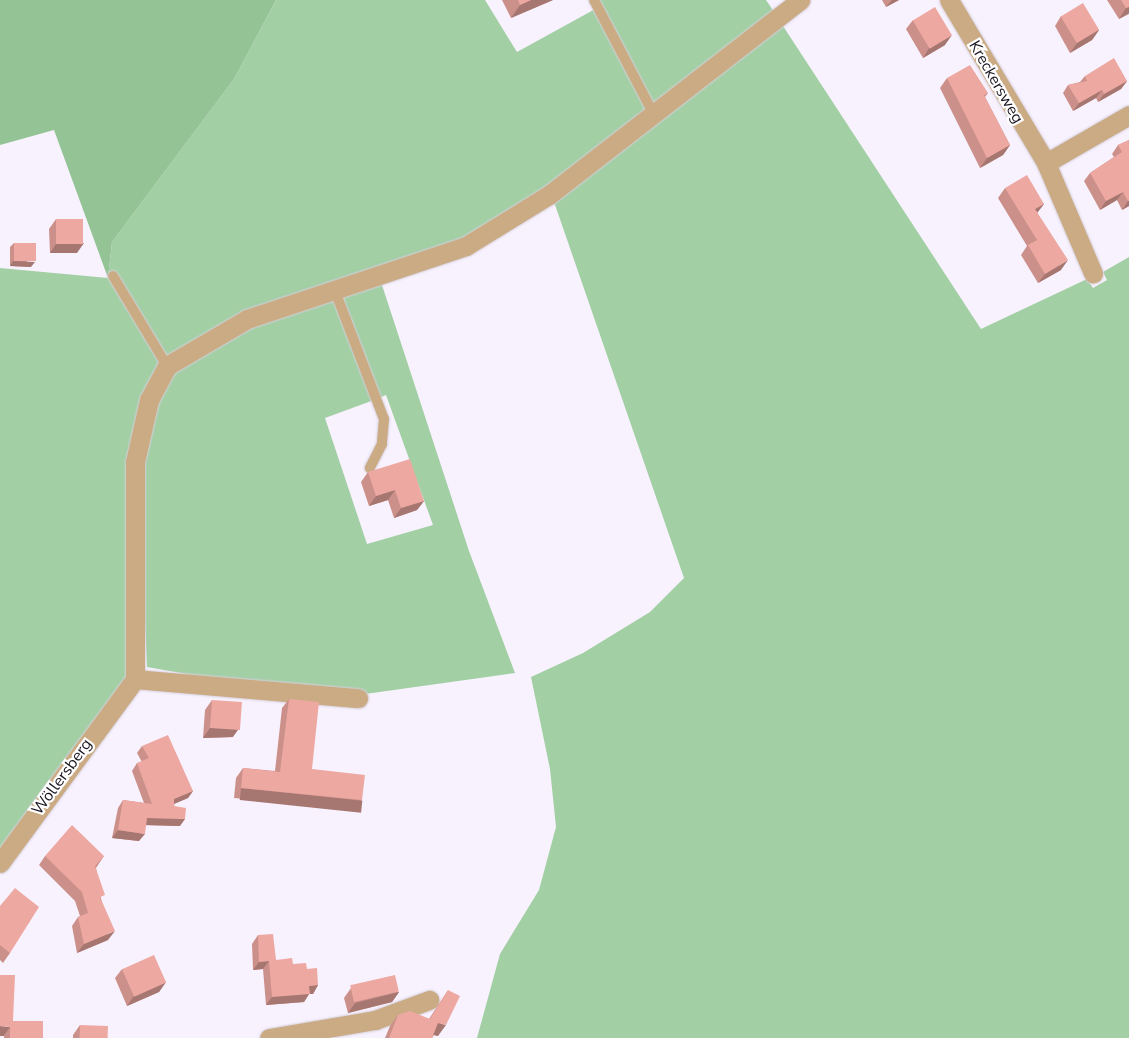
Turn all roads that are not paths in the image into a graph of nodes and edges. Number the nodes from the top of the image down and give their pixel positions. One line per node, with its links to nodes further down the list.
1 (594, 0): 4 (lane)
2 (800, 0): 4 (street)
3 (949, 0): 6 (street, Kreckersweg)
4 (654, 115): 9 (street)
5 (1129, 115): 6 (street)
6 (1046, 163): 7 (street, Kreckersweg)
7 (1093, 273)
8 (113, 276): 10 (lane)
9 (335, 291): 10 (street); 11 (lane)
10 (167, 366): 12 (street)
11 (370, 468)
12 (130, 685): 13 (street); 14 (street, Wöllersberg)
13 (358, 698)
14 (0, 863)
15 (429, 1000): 16 (street)
16 (268, 1038)

